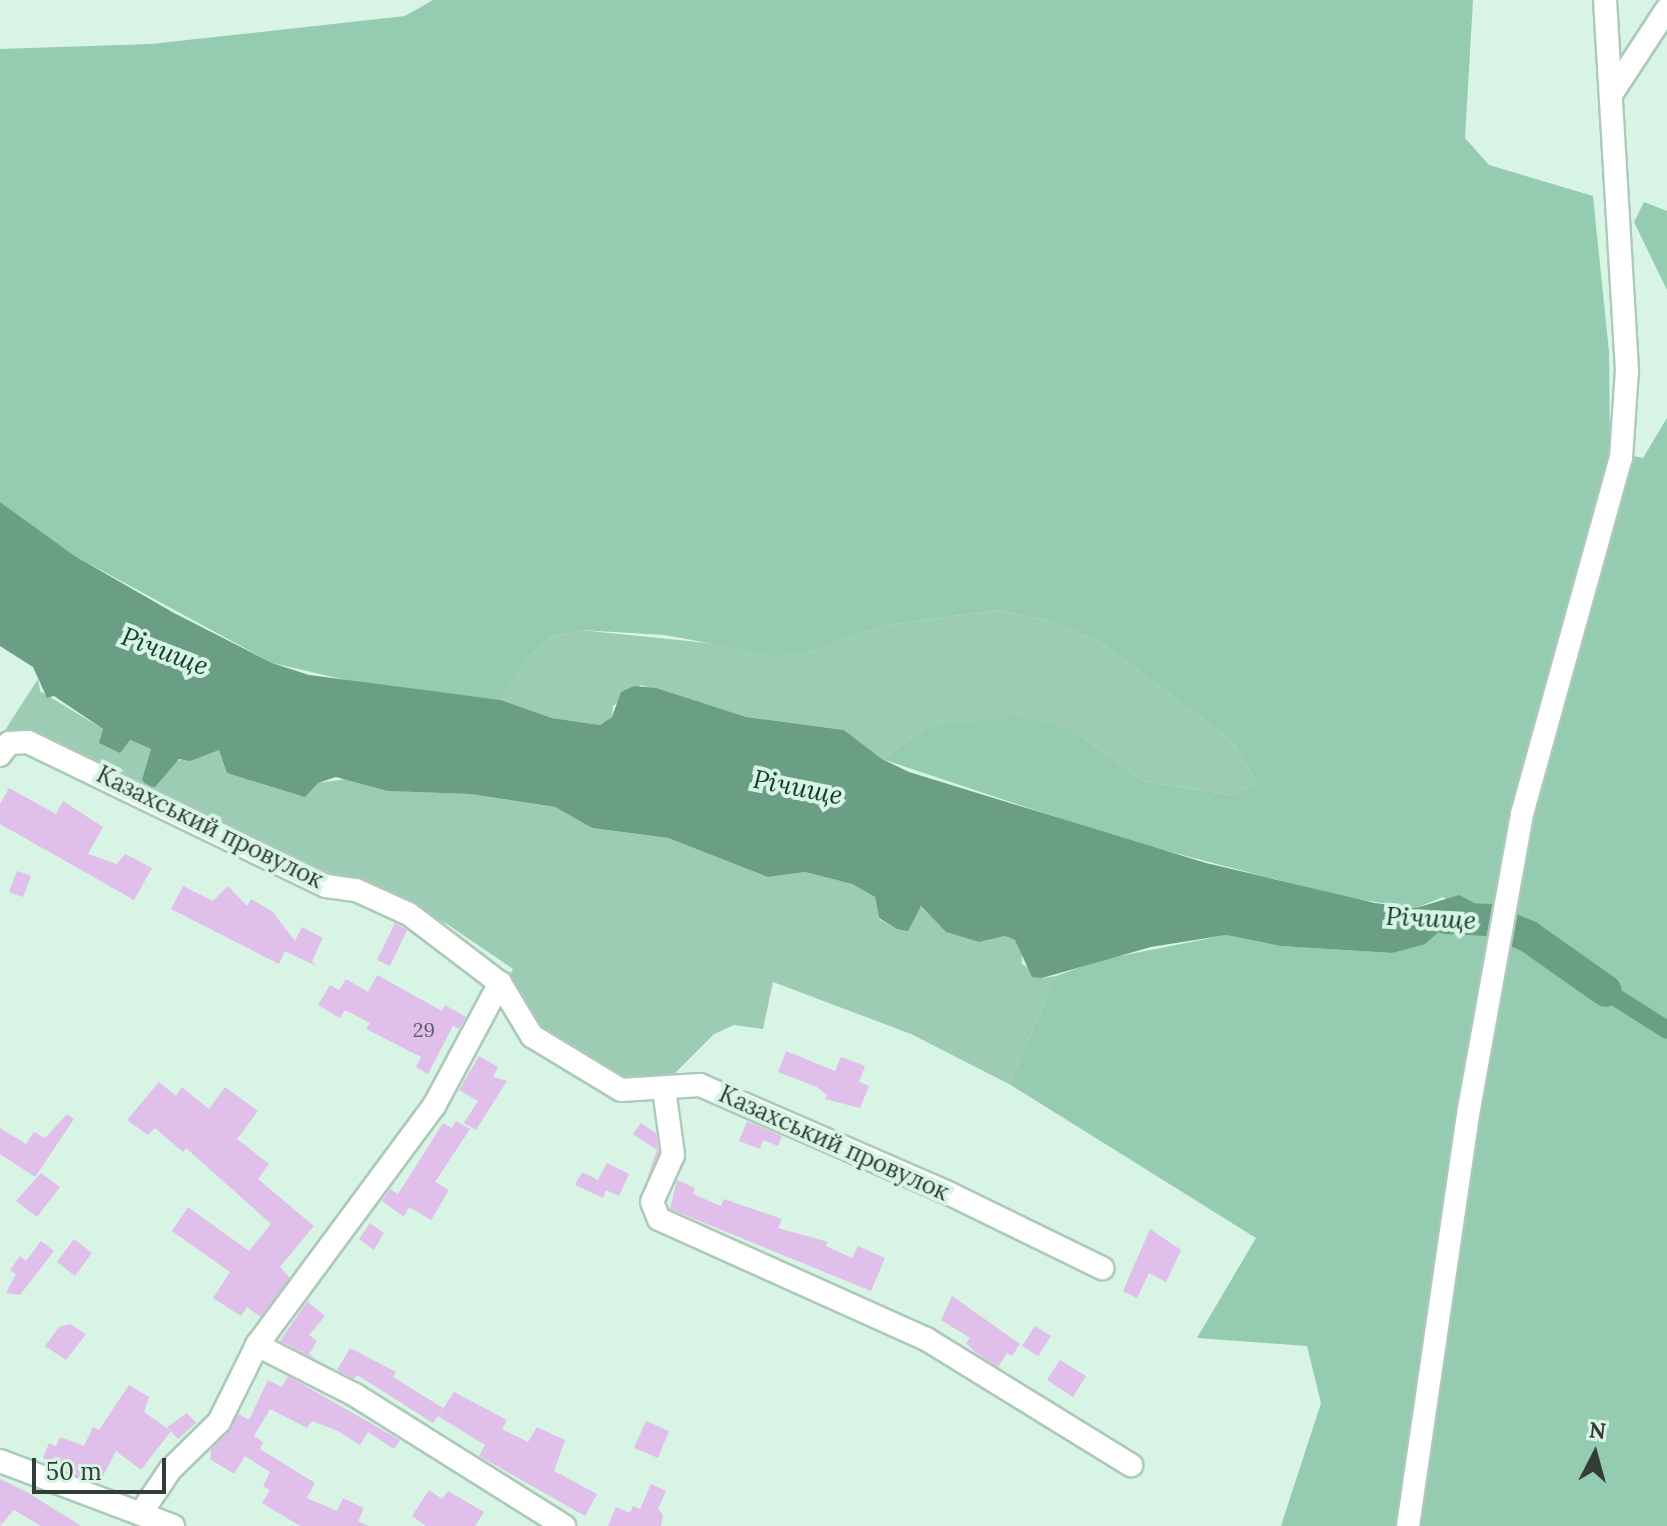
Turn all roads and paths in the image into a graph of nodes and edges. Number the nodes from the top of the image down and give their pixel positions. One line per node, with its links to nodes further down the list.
1 (1605, 0): 3 (street)
2 (1667, 9): 3 (street)
3 (1612, 93): 14 (street)
4 (0, 755): 5 (street, Казахський провулок)
5 (500, 983): 6 (street, Казахський провулок); 8 (street)
6 (664, 1089): 7 (street, Казахський провулок); 10 (street)
7 (1102, 1268)
8 (257, 1345): 11 (street); 13 (street)
9 (0, 1461): 11 (street)
10 (1131, 1465)
11 (141, 1513): 12 (street)
12 (173, 1526)
13 (564, 1526)
14 (1408, 1526)

